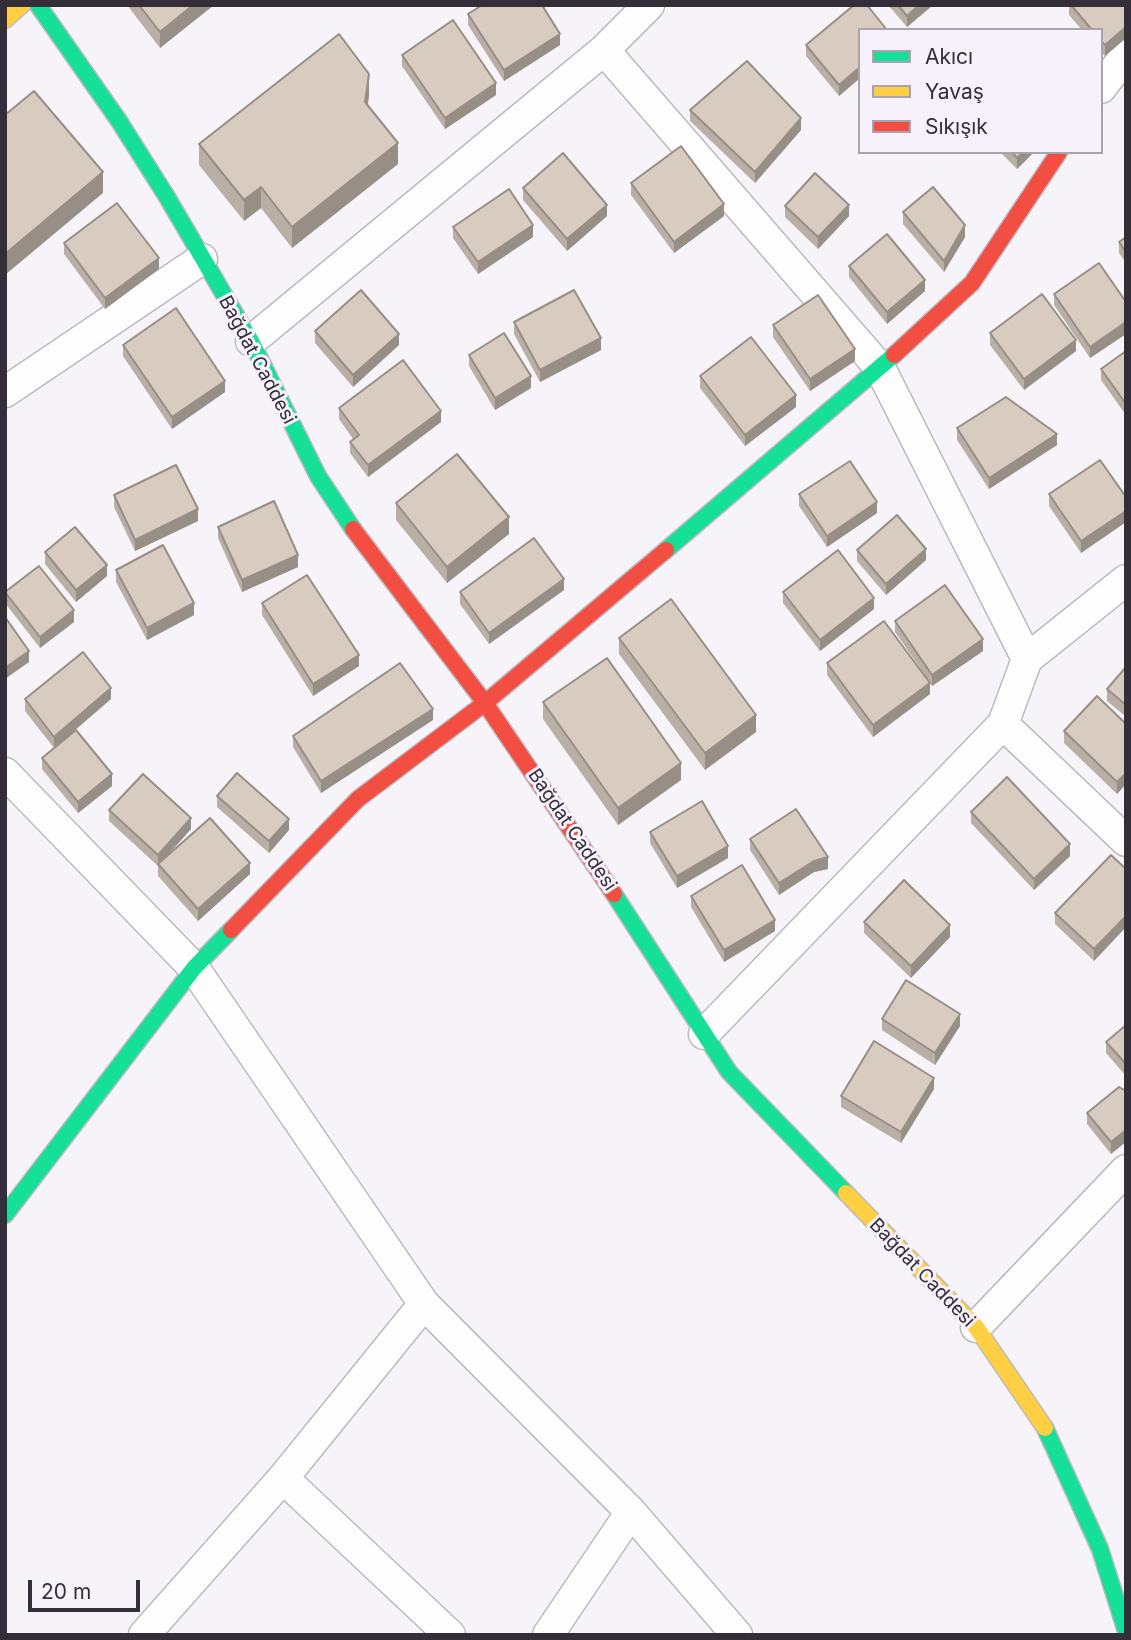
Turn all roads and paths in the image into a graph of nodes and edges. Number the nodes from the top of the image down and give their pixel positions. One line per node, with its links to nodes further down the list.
1 (22, 5): 4 (street)
2 (37, 5): 9 (street, Bağdat Caddesi)
3 (649, 5): 5 (street)
4 (5, 20)
5 (604, 50): 10 (street); 11 (street)
6 (1126, 55): 7 (street)
7 (1103, 85)
8 (1058, 154): 11 (street)
9 (202, 259): 10 (street, Bağdat Caddesi); 12 (street)
10 (251, 341): 15 (street, Bağdat Caddesi)
11 (880, 368): 14 (street); 15 (street)
12 (5, 392)
13 (1126, 580): 14 (street)
14 (1027, 659): 16 (street)
15 (485, 703): 19 (street); 20 (street, Bağdat Caddesi)
16 (1003, 724): 18 (street); 20 (street)
17 (5, 773): 19 (street)
18 (1126, 841)
19 (194, 968): 22 (street); 23 (street)
20 (704, 1034): 24 (street, Bağdat Caddesi)
21 (1126, 1170): 24 (street)
22 (5, 1215)
23 (425, 1304): 25 (street); 26 (street)
24 (976, 1327): 27 (street, Bağdat Caddesi)
25 (283, 1478): 28 (street); 29 (street)
26 (631, 1512): 30 (street); 31 (street)
27 (1126, 1631)
28 (144, 1635)
29 (450, 1635)
30 (548, 1635)
31 (737, 1635)

